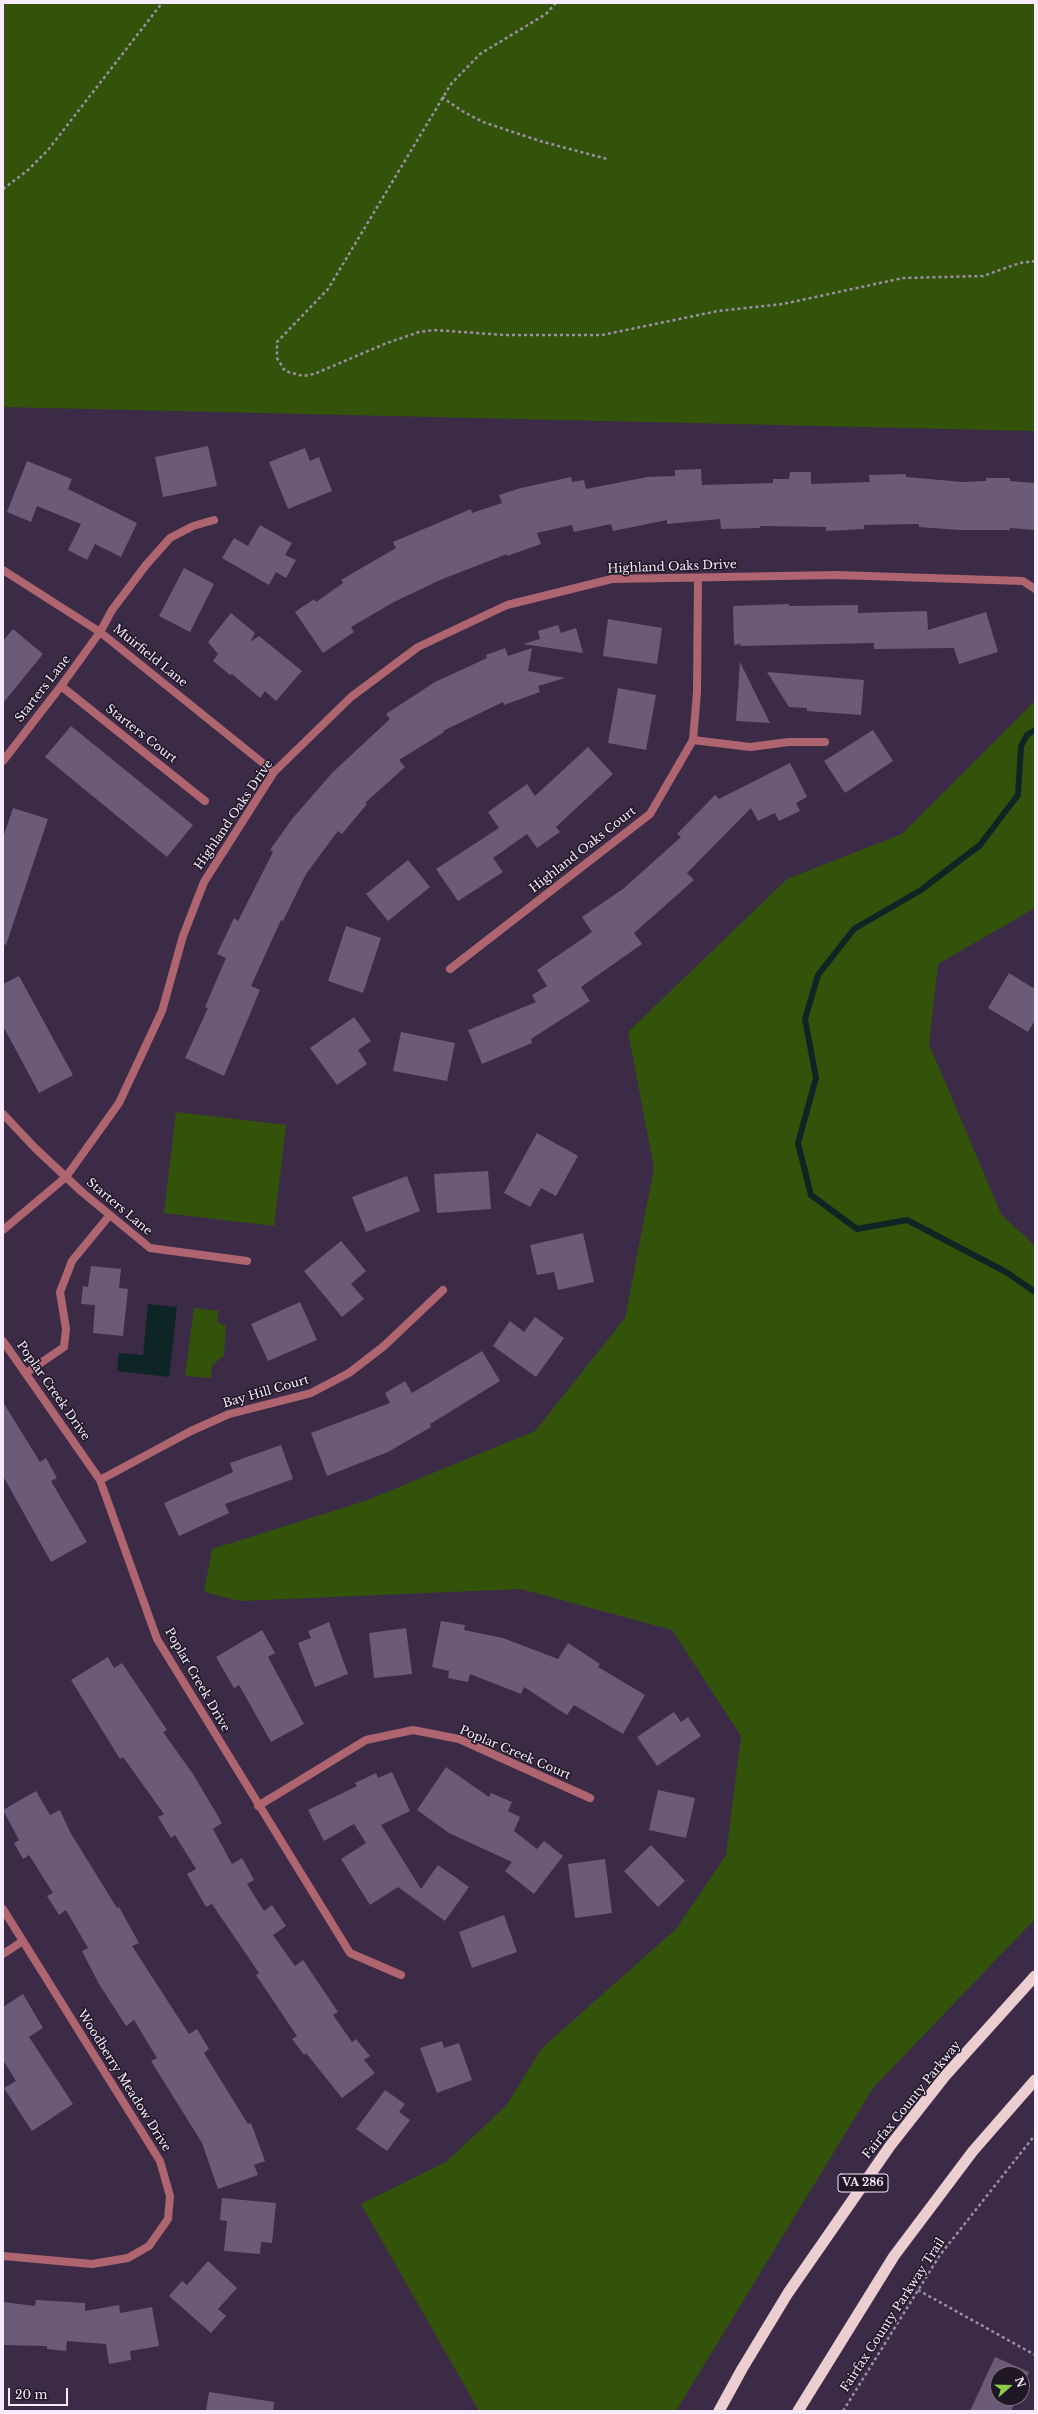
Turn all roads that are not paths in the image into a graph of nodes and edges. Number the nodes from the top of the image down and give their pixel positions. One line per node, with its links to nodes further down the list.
1 (214, 520): 5 (street, Starters Lane)
2 (3, 570): 5 (street, Muirfield Lane)
3 (698, 578): 4 (street, Highland Oaks Drive); 7 (street, Highland Oaks Court); 10 (street, Highland Oaks Drive)
4 (1035, 589)
5 (100, 632): 6 (street, Starters Lane); 10 (street, Muirfield Lane)
6 (61, 686): 9 (street, Starters Lane); 11 (street, Starters Court)
7 (693, 740): 8 (street); 12 (street, Highland Oaks Court)
8 (825, 742)
9 (3, 761)
10 (274, 772): 14 (street, Highland Oaks Drive)
11 (205, 800)
12 (450, 970)
13 (3, 1114): 14 (street, Starters Lane)
14 (66, 1176): 15 (street, Starters Lane); 16 (street, Highland Oaks Drive)
15 (109, 1216): 17 (street, Starters Lane); 20 (street)
16 (3, 1230)
17 (247, 1261)
18 (443, 1290): 21 (street, Bay Hill Court)
19 (3, 1341): 20 (street, Poplar Creek Drive)
20 (26, 1373): 21 (street, Poplar Creek Drive)
21 (100, 1480): 23 (street, Poplar Creek Drive)
22 (590, 1798): 23 (street, Poplar Creek Court)
23 (258, 1806): 27 (street, Poplar Creek Drive)
24 (3, 1909): 25 (street, Woodberry Meadow Drive)
25 (23, 1941): 26 (street); 30 (street, Woodberry Meadow Drive)
26 (3, 1954)
27 (401, 1975)
28 (1035, 1976): 31 (highway, Fairfax County Parkway / VA 286)
29 (1035, 2080): 32 (highway)
30 (3, 2256)
31 (719, 2411)
32 (798, 2411)

